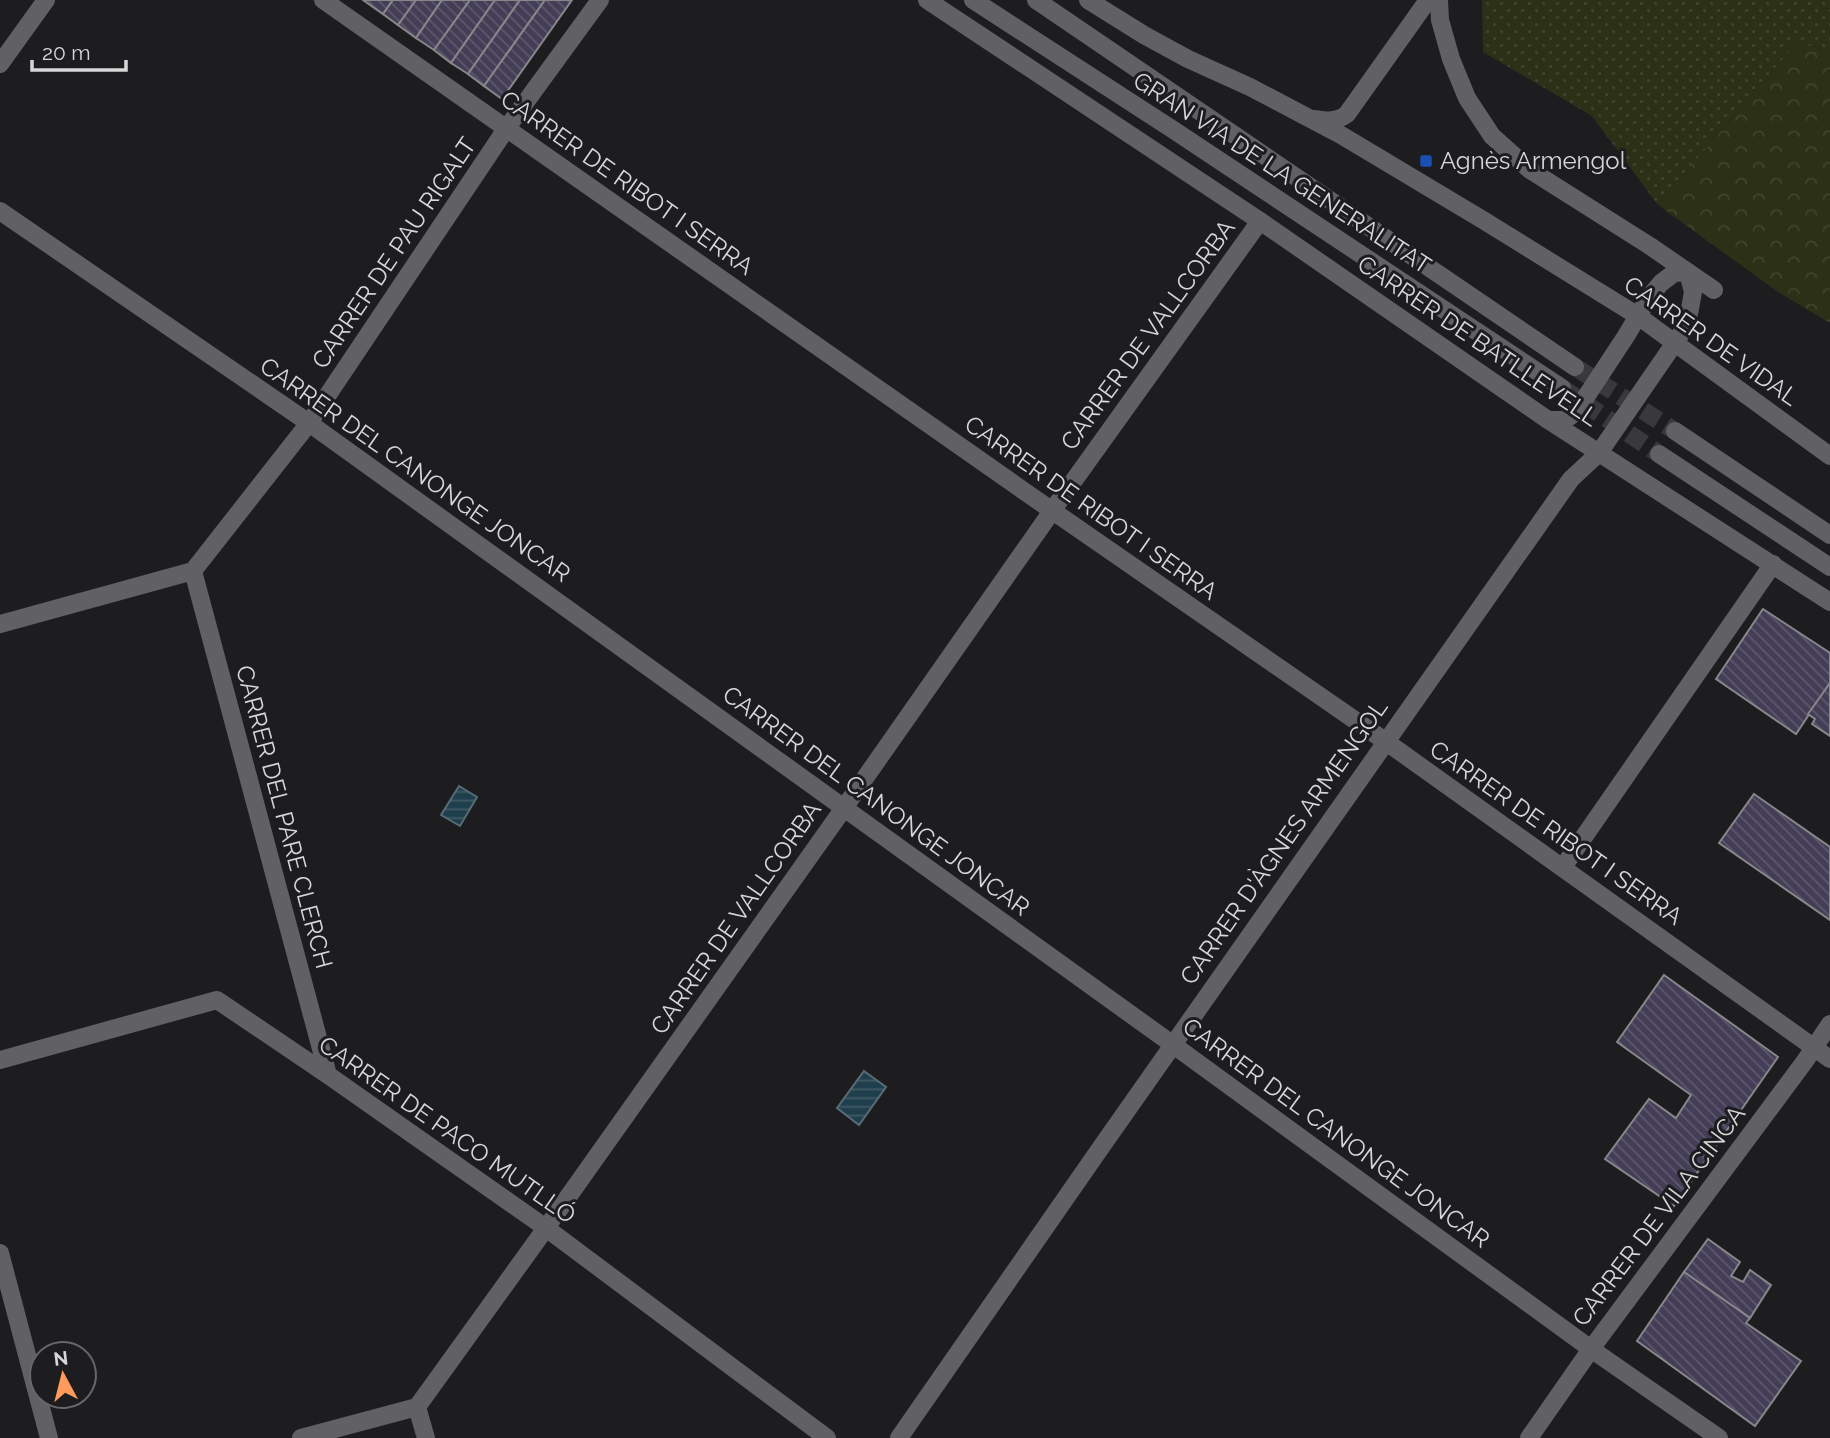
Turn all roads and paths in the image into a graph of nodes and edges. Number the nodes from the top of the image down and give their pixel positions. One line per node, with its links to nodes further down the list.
1 (46, 0): 10 (street)
2 (323, 0): 12 (street, CARRER DE RIBOT I SERRA)
3 (600, 0): 12 (street, CARRER DE PAU RIGALT)
4 (927, 0): 14 (street, CARRER DE BATLLEVELL)
5 (973, 0): 20 (street, GRAN VIA DE LA GENERALITAT)
6 (1037, 0): 19 (street, GRAN VIA DE LA GENERALITAT)
7 (1088, 0): 11 (street, CARRER DE VIDAL)
8 (1428, 0): 11 (street)
9 (1439, 0): 15 (street)
10 (0, 64)
11 (1308, 118): 17 (street, CARRER DE VIDAL)
12 (506, 129): 22 (street, CARRER DE PAU RIGALT); 27 (street, CARRER DE RIBOT I SERRA)
13 (0, 211): 22 (street, CARRER DEL CANONGE JONCAR)
14 (1260, 221): 21 (street, CARRER DE BATLLEVELL); 27 (street, CARRER DE VALLCORBA)
15 (1689, 272): 16 (street); 17 (street); 18 (street, CARRER D'ÀGNES ARMENGOL)
16 (1714, 290)
17 (1638, 316): 18 (street, CARRER DE VIDAL); 21 (street)
18 (1675, 342): 24 (street, CARRER D'ÀGNES ARMENGOL); 26 (street, CARRER DE VIDAL)
19 (1575, 367)
20 (1562, 388)
21 (1548, 420): 24 (street, CARRER DE BATLLEVELL)
22 (309, 423): 31 (street, CARRER DE PAU RIGALT); 35 (street, CARRER DEL CANONGE JONCAR)
23 (1675, 431): 28 (street)
24 (1603, 446): 29 (street, CARRER DE BATLLEVELL); 34 (street, CARRER D'ÀGNES ARMENGOL)
25 (1659, 454): 30 (street)
26 (1830, 456)
27 (1052, 511): 34 (street, CARRER DE RIBOT I SERRA); 35 (street, CARRER DE VALLCORBA)
28 (1830, 535)
29 (1773, 564): 32 (street, CARRER DE BATLLEVELL); 36 (street)
30 (1830, 567)
31 (193, 571): 33 (street); 42 (street, CARRER DEL PARE CLERCH)
32 (1830, 603)
33 (0, 624)
34 (1385, 741): 36 (street, CARRER DE RIBOT I SERRA); 38 (street, CARRER D'ÀGNES ARMENGOL)
35 (844, 808): 38 (street, CARRER DEL CANONGE JONCAR); 43 (street, CARRER DE VALLCORBA)
36 (1563, 867): 39 (street, CARRER DE RIBOT I SERRA)
37 (1830, 1024): 39 (street, CARRER DE VILA CINCA)
38 (1172, 1044): 45 (street, CARRER DEL CANONGE JONCAR); 51 (street, CARRER D'ÀGNES ARMENGOL)
39 (1814, 1047): 40 (street, CARRER DE RIBOT I SERRA); 45 (street, CARRER DE VILA CINCA)
40 (1830, 1059)
41 (0, 1060): 42 (street, CARRER DE PACO MUTLLÓ)
42 (328, 1075): 43 (street, CARRER DE PACO MUTLLÓ)
43 (546, 1228): 46 (street, CARRER DE VALLCORBA); 50 (street, CARRER DE PACO MUTLLÓ)
44 (0, 1253): 47 (street)
45 (1591, 1349): 52 (street, CARRER DE VILA CINCA); 53 (street, CARRER DEL CANONGE JONCAR)
46 (417, 1407): 48 (street); 49 (street)
47 (49, 1438)
48 (301, 1438)
49 (426, 1438)
50 (827, 1438)
51 (899, 1438)
52 (1529, 1438)
53 (1719, 1438)

